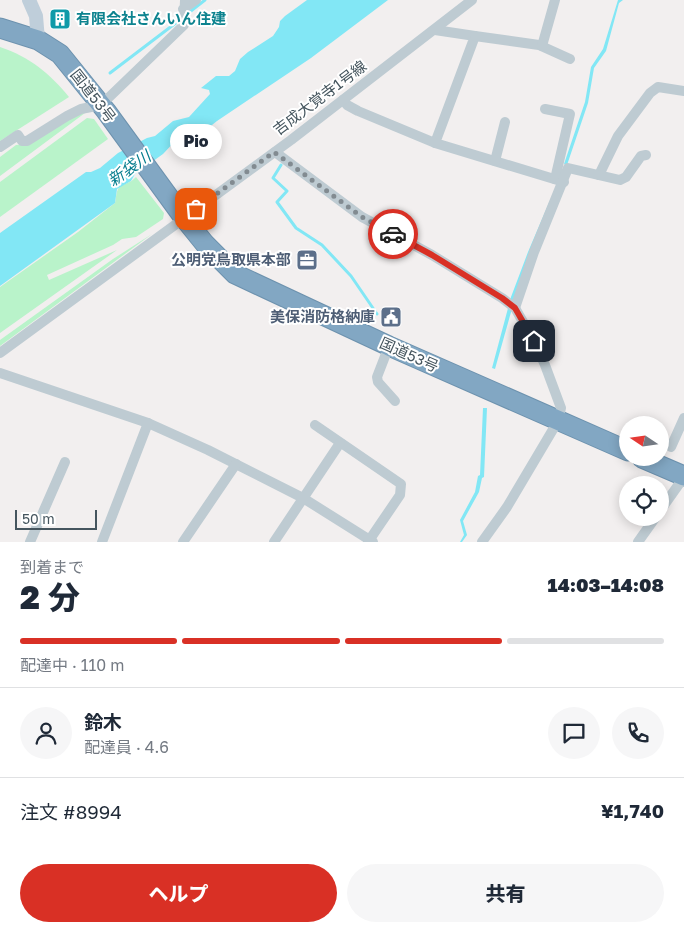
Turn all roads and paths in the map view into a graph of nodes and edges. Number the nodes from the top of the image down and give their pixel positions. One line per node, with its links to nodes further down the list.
1 (29, 0): 9 (street)
2 (196, 0): 5 (street)
3 (472, 0): 7 (street, 吉成大覚寺1号線)
4 (555, 0): 10 (street)
5 (184, 5): 14 (street)
6 (0, 28): 9 (highway, 国道53号)
7 (435, 30): 8 (street); 13 (street, 吉成大覚寺1号線)
8 (475, 36): 10 (street); 17 (street)
9 (38, 40): 14 (highway, 国道53号)
10 (542, 46): 11 (street)
11 (570, 59)
12 (684, 90): 22 (street)
13 (343, 100): 17 (street); 19 (street, 吉成大覚寺1号線)
14 (104, 108): 18 (street); 24 (highway, 国道53号)
15 (545, 108): 23 (street)
16 (505, 122): 21 (street)
17 (435, 143): 21 (street)
18 (0, 148)
19 (274, 152): 24 (street, 吉成大覚寺1号線); 25 (street)
20 (646, 155): 22 (street)
21 (495, 161): 23 (street)
22 (599, 175): 23 (street)
23 (559, 181): 25 (street)
24 (184, 218): 26 (highway, 国道53号); 27 (street, 吉成大覚寺1号線)
25 (515, 308): 31 (street)
26 (389, 346): 29 (street); 31 (highway, 国道53号)
27 (0, 353)
28 (0, 373): 32 (street)
29 (395, 401)
30 (684, 418): 36 (street)
31 (558, 421): 35 (highway, 国道53号); 49 (street)
32 (148, 423): 38 (street); 46 (street)
33 (315, 425): 34 (street)
34 (340, 443): 41 (street); 44 (street)
35 (619, 447)
36 (671, 447)
37 (65, 462): 45 (street)
38 (236, 464): 41 (street); 47 (street)
39 (661, 466): 40 (highway)
40 (684, 476): 42 (street)
41 (303, 498): 44 (street); 48 (street)
42 (669, 498)
43 (649, 526): 50 (street)
44 (370, 541)
45 (30, 542)
46 (102, 542)
47 (183, 542)
48 (274, 542)
49 (482, 542)
50 (638, 542)

